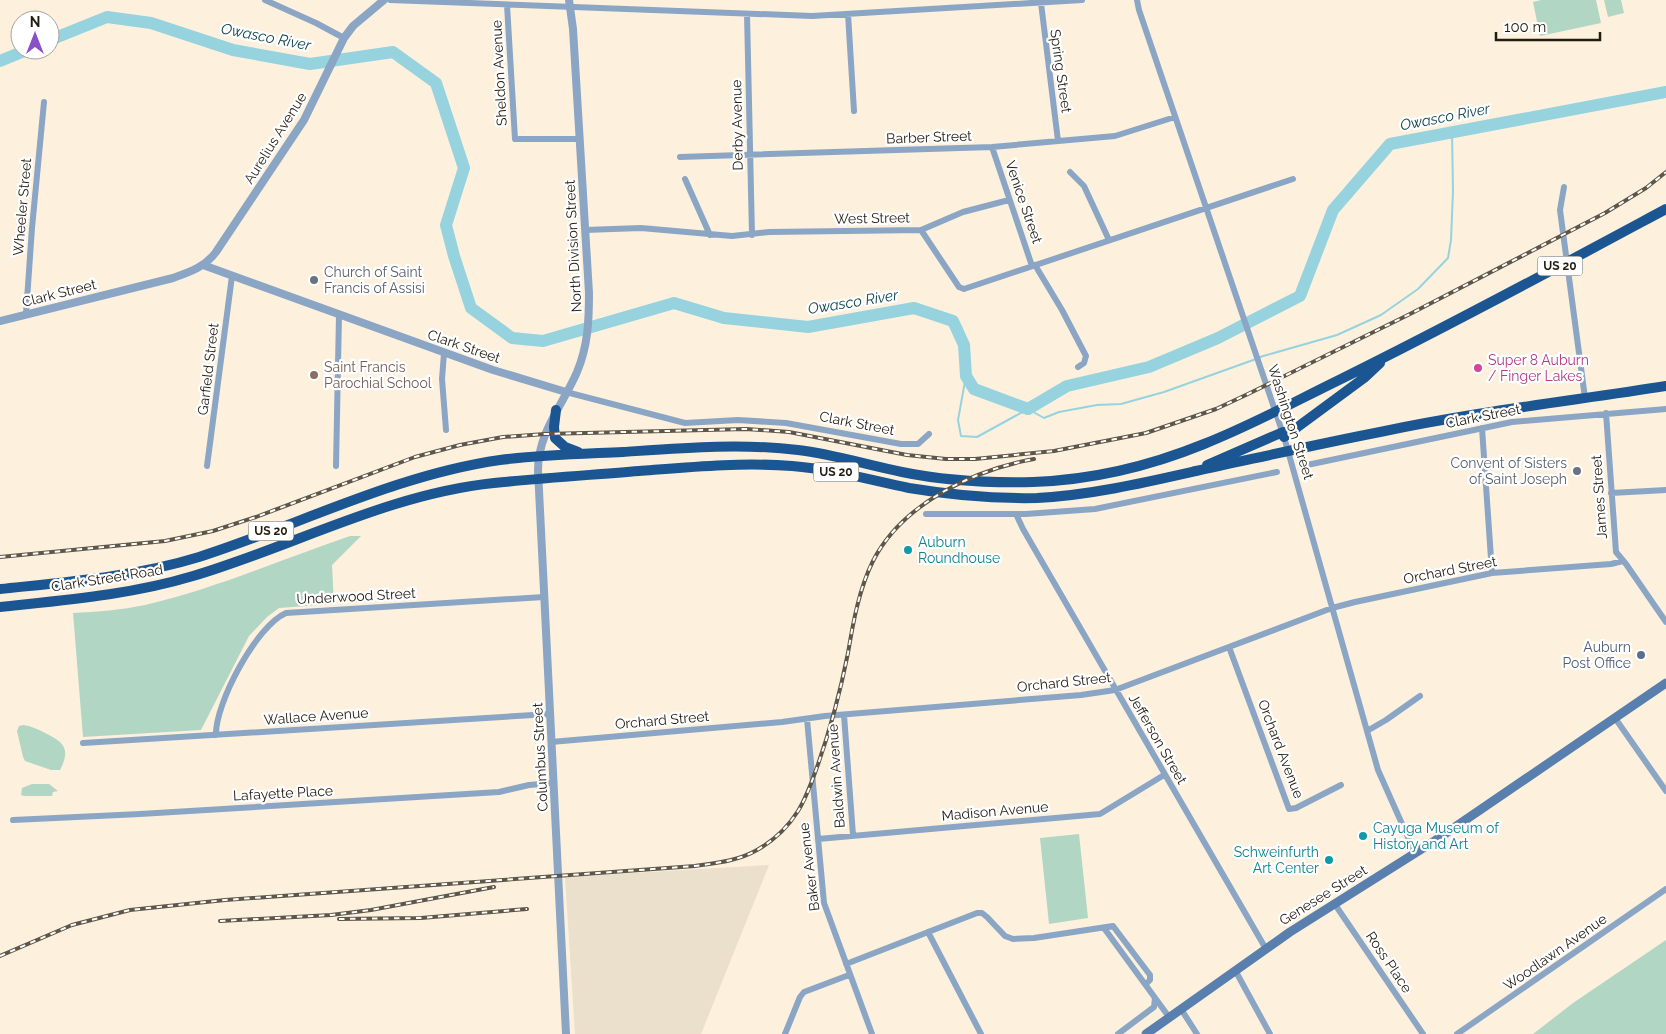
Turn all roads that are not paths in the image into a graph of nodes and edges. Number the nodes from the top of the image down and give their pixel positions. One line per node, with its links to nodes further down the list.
1 (264, 0): 11 (street)
2 (384, 0): 11 (street, Aurelius Avenue)
3 (390, 0): 8 (street)
4 (1082, 0): 6 (street)
5 (1137, 0): 14 (street, Washington Street)
6 (1040, 3): 10 (street); 16 (street, Spring Street)
7 (570, 4): 8 (street); 9 (street); 15 (street, North Division Street)
8 (507, 5): 15 (street, Sheldon Avenue)
9 (747, 14): 10 (street); 18 (street, Derby Avenue)
10 (848, 14): 13 (street)
11 (342, 41): 34 (street, Aurelius Avenue)
12 (44, 102): 36 (street, Wheeler Street)
13 (854, 112)
14 (1175, 117): 16 (street, Barber Street); 25 (street, Washington Street)
15 (579, 139): 27 (street, North Division Street)
16 (1058, 142): 17 (street, Barber Street)
17 (992, 147): 18 (street, Barber Street); 24 (street, Venice Street)
18 (750, 155): 19 (street, Barber Street); 29 (street, Derby Avenue)
19 (680, 157)
20 (1070, 172): 31 (street)
21 (685, 179): 30 (street)
22 (1293, 179): 25 (street, West Street)
23 (1564, 187): 32 (street)
24 (1009, 200): 28 (street); 33 (street, Venice Street)
25 (1206, 208): 31 (street, West Street); 49 (street, Washington Street)
26 (1666, 209): 32 (highway, US 20)
27 (585, 230): 30 (street, West Street); 44 (street, North Division Street)
28 (922, 230): 29 (street, West Street); 33 (street, West Street)
29 (752, 234): 30 (street, West Street)
30 (710, 235)
31 (1109, 240): 33 (street, West Street)
32 (1567, 262): 40 (highway, US 20); 46 (street)
33 (1034, 265): 41 (street, Venice Street)
34 (202, 266): 35 (street, Clark Street); 36 (street, Clark Street)
35 (232, 276): 37 (street, Clark Street); 59 (street, Garfield Street)
36 (26, 314): 38 (street, Clark Street)
37 (338, 315): 39 (street, Clark Street); 60 (street)
38 (0, 321)
39 (444, 353): 44 (street, Clark Street); 52 (street)
40 (1386, 357): 49 (highway, US 20); 54 (highway)
41 (1078, 367)
42 (1666, 386): 43 (highway, US 20)
43 (1649, 389): 45 (highway); 46 (highway, US 20)
44 (566, 392): 48 (street, North Division Street); 53 (street, Clark Street)
45 (1666, 392)
46 (1585, 398): 55 (highway, US 20)
47 (1666, 409): 50 (street, Clark Street)
48 (556, 410): 56 (highway); 57 (street, North Division Street)
49 (1275, 411): 54 (street, Washington Street); 56 (highway, US 20)
50 (1606, 413): 51 (street, Clark Street); 65 (street, James Street)
51 (1482, 428): 58 (street, Clark Street); 69 (street)
52 (446, 430)
53 (929, 434)
54 (1283, 434): 55 (street, Washington Street); 61 (highway)
55 (1289, 452): 61 (highway, US 20); 73 (street, Washington Street)
56 (592, 454): 57 (highway, US 20)
57 (538, 456): 63 (street, North Division Street); 70 (highway, US 20)
58 (1307, 465)
59 (207, 466)
60 (336, 466)
61 (1196, 471): 63 (highway, US 20)
62 (1276, 472): 67 (street)
63 (538, 480): 71 (street, Columbus Street); 72 (highway, Clark Street Road / US 20)
64 (1666, 490): 65 (street)
65 (1611, 493): 68 (street, James Street)
66 (926, 514): 67 (street)
67 (1016, 514): 77 (street, Jefferson Street)
68 (1623, 561): 69 (street, Orchard Street); 74 (street, James Street)
69 (1492, 573): 73 (street, Orchard Street)
70 (0, 589)
71 (544, 597): 79 (street, Columbus Street); 84 (street, Underwood Street)
72 (0, 607)
73 (1332, 608): 75 (street, Orchard Street); 83 (street, Washington Street)
74 (1666, 622)
75 (1229, 647): 77 (street, Orchard Street); 89 (street, Orchard Avenue)
76 (1666, 683): 81 (main road, Genesee Street)
77 (1115, 690): 80 (street, Orchard Street); 87 (street, Jefferson Street)
78 (1420, 696): 83 (street)
79 (550, 714): 84 (street, Wallace Avenue); 85 (street, Columbus Street)
80 (844, 715): 82 (street, Orchard Street); 92 (street, Baldwin Avenue)
81 (1616, 718): 90 (street); 94 (main road, Genesee Street)
82 (807, 719): 85 (street, Orchard Street); 93 (street, Baker Avenue)
83 (1367, 730): 94 (street, Washington Street)
84 (216, 735): 86 (street, Wallace Avenue)
85 (551, 742): 88 (street, Columbus Street)
86 (83, 743)
87 (1164, 774): 92 (street, Madison Avenue); 98 (street, Jefferson Street)
88 (553, 783): 91 (street, Lafayette Place); 105 (street, Columbus Street)
89 (1341, 785)
90 (1666, 791)
91 (13, 820)
92 (853, 835): 93 (street, Madison Avenue)
93 (818, 839): 99 (street, Baker Avenue)
94 (1415, 853): 96 (main road, Genesee Street)
95 (1666, 889): 114 (street, Woodlawn Avenue)
96 (1334, 903): 98 (main road, Genesee Street); 113 (street, Ross Place)
97 (928, 932): 99 (street); 102 (street); 108 (street)
98 (1266, 949): 100 (main road, Genesee Street)
99 (846, 964): 101 (street, Baker Avenue)
100 (1235, 970): 103 (main road, Genesee Street); 112 (street)
101 (849, 974): 106 (street); 107 (street, Baker Avenue)
102 (1155, 998): 104 (street); 109 (street)
103 (1180, 1009): 104 (main road, Genesee Street); 111 (street)
104 (1169, 1017): 110 (main road, Genesee Street)
105 (566, 1034)
106 (785, 1034)
107 (872, 1034)
108 (981, 1034)
109 (1118, 1034)
110 (1146, 1034)
111 (1197, 1034)
112 (1270, 1034)
113 (1423, 1034)
114 (1457, 1034)

